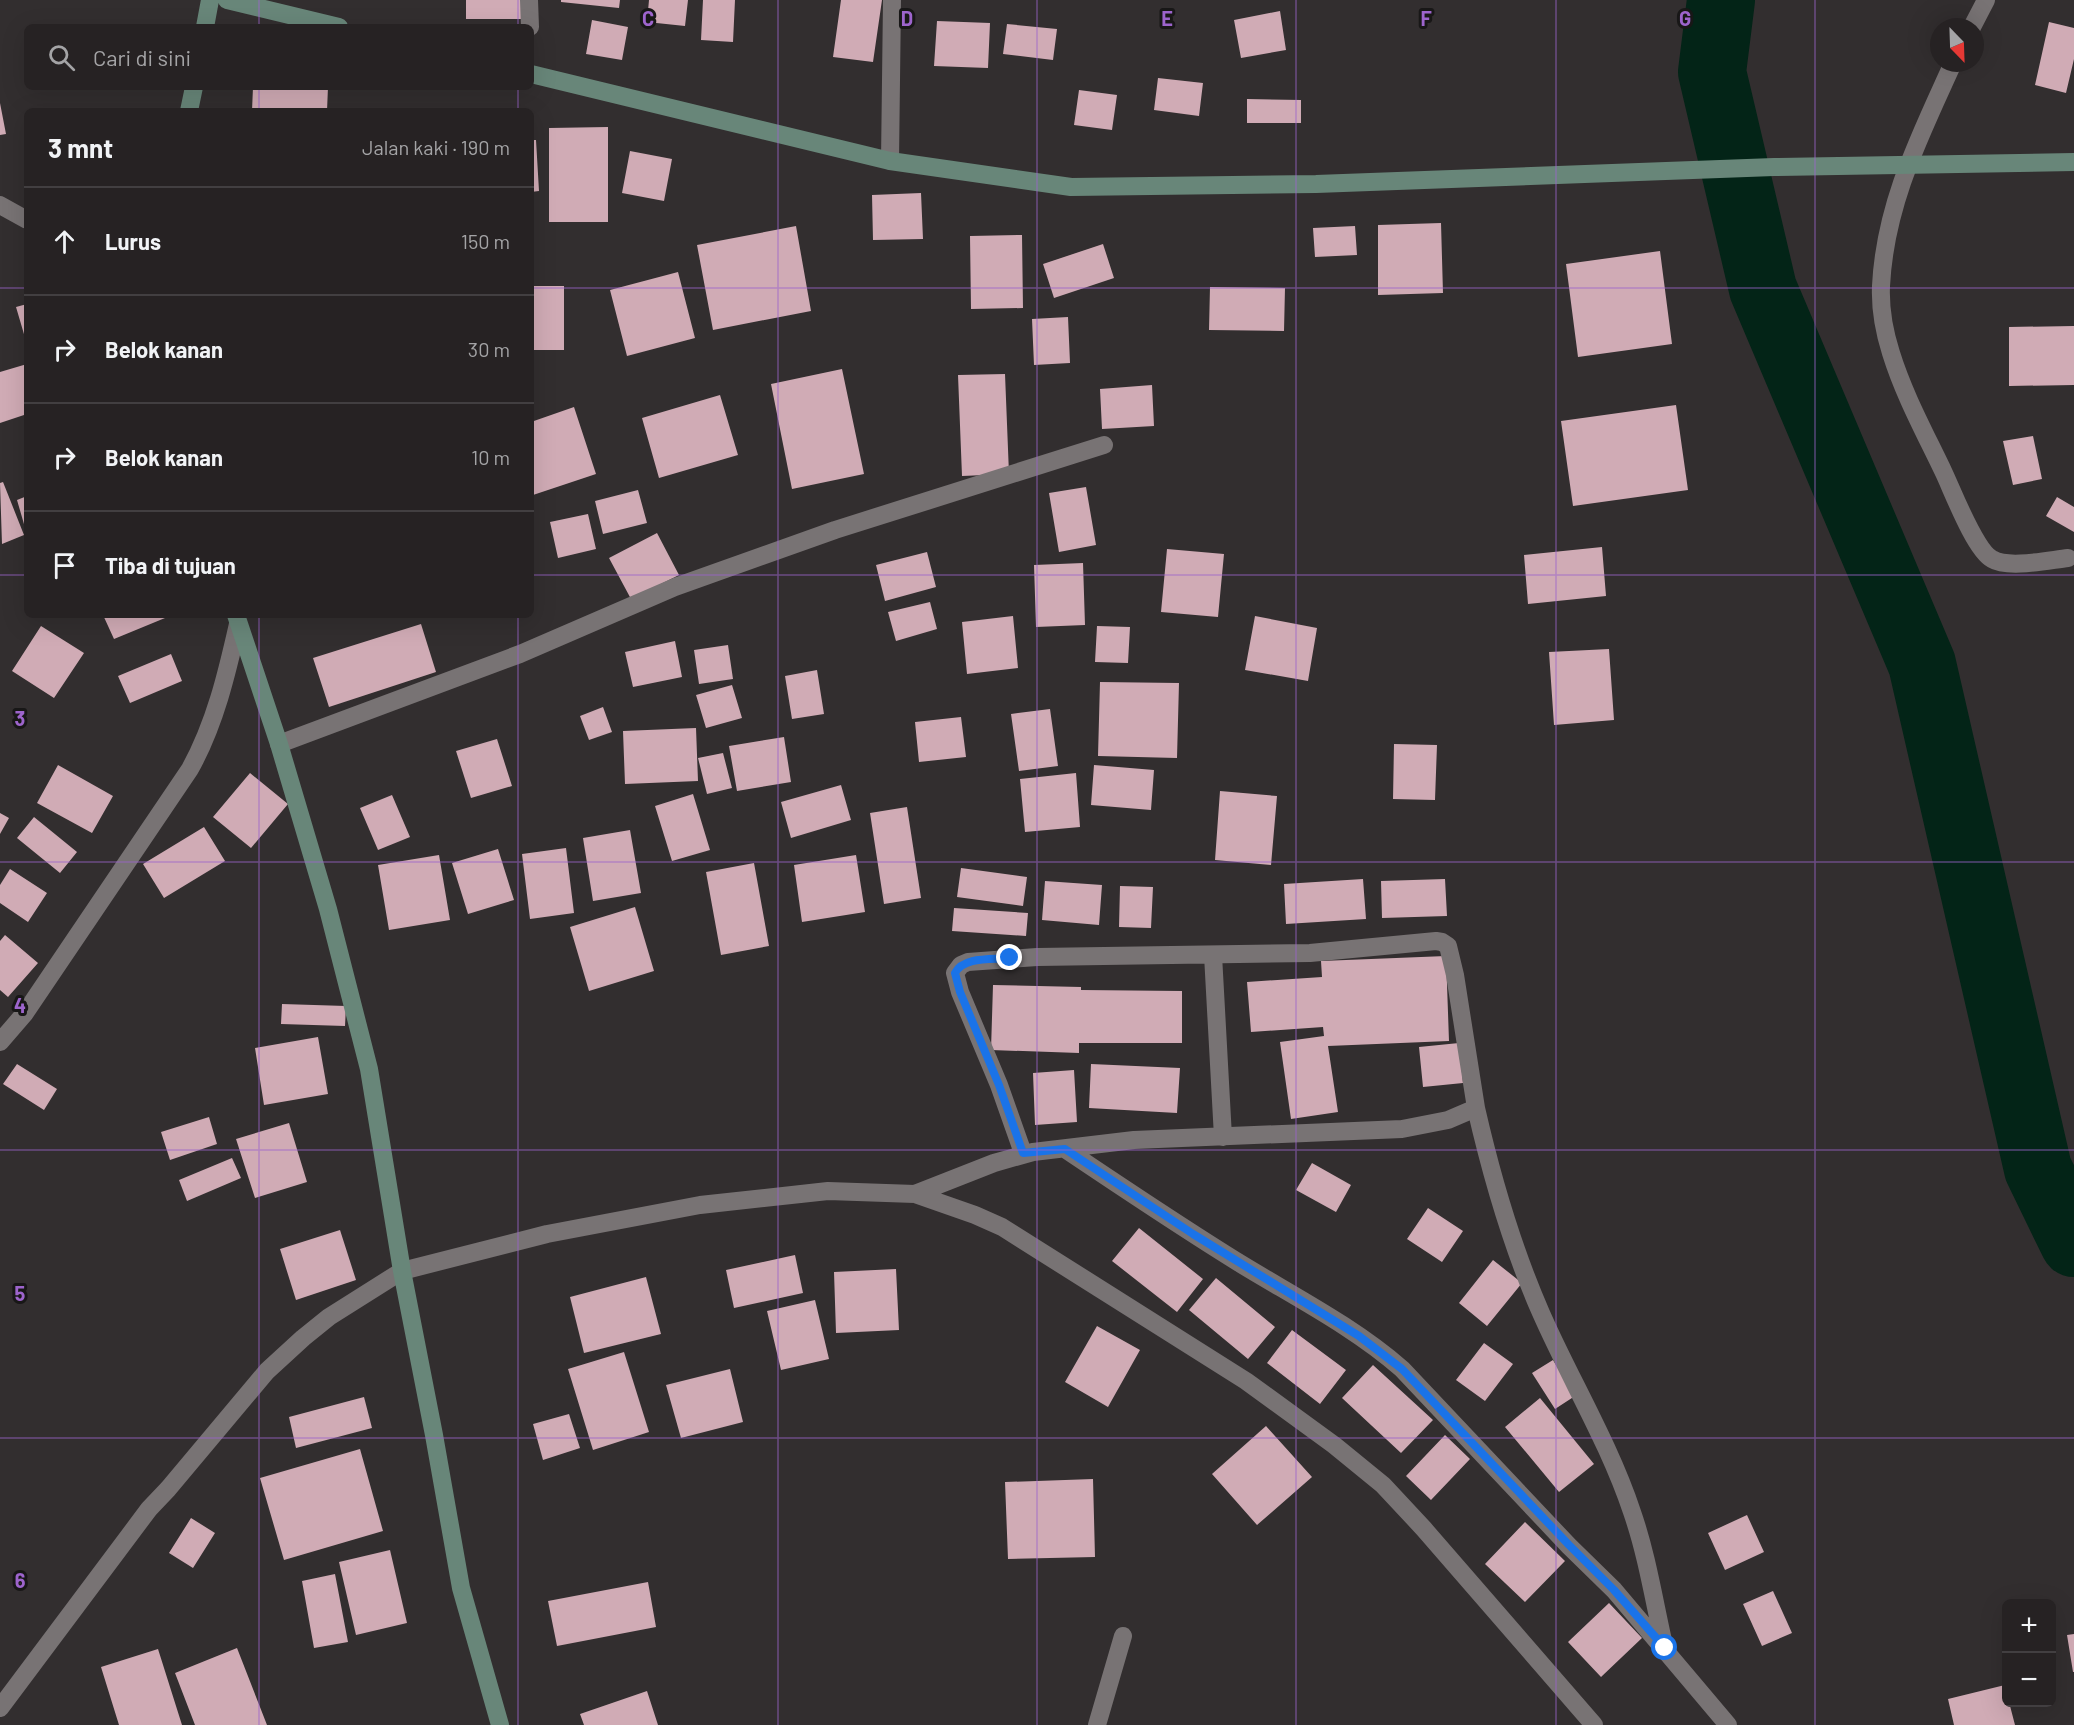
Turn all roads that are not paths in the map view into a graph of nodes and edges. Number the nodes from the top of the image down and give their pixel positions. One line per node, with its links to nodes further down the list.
1 (210, 0): 7 (street)
2 (227, 0): 8 (street)
3 (529, 0): 9 (street)
4 (892, 0): 14 (street)
5 (1986, 0): 6 (street)
6 (1977, 18)
7 (206, 24)
8 (327, 24)
9 (530, 24)
10 (1949, 72): 16 (street)
11 (534, 75): 14 (street)
12 (193, 90): 13 (street)
13 (190, 108)
14 (890, 161): 16 (street)
15 (2074, 162): 16 (street)
16 (1906, 166): 20 (street)
17 (0, 205): 18 (street)
18 (24, 218)
19 (1104, 445): 22 (street)
20 (2068, 558)
21 (237, 619): 22 (street); 24 (street)
22 (279, 744): 30 (street)
23 (1213, 955): 25 (street); 26 (street); 28 (street)
24 (0, 1042)
25 (1476, 1108): 26 (street); 32 (street)
26 (1223, 1137): 27 (street)
27 (1065, 1149): 28 (street); 32 (street)
28 (1023, 1153): 29 (street)
29 (915, 1194): 30 (street); 36 (street)
30 (402, 1271): 33 (street); 34 (street)
31 (1123, 1636): 35 (street)
32 (1665, 1648): 37 (street)
33 (0, 1708)
34 (500, 1725)
35 (1097, 1725)
36 (1594, 1725)
37 (1728, 1725)

